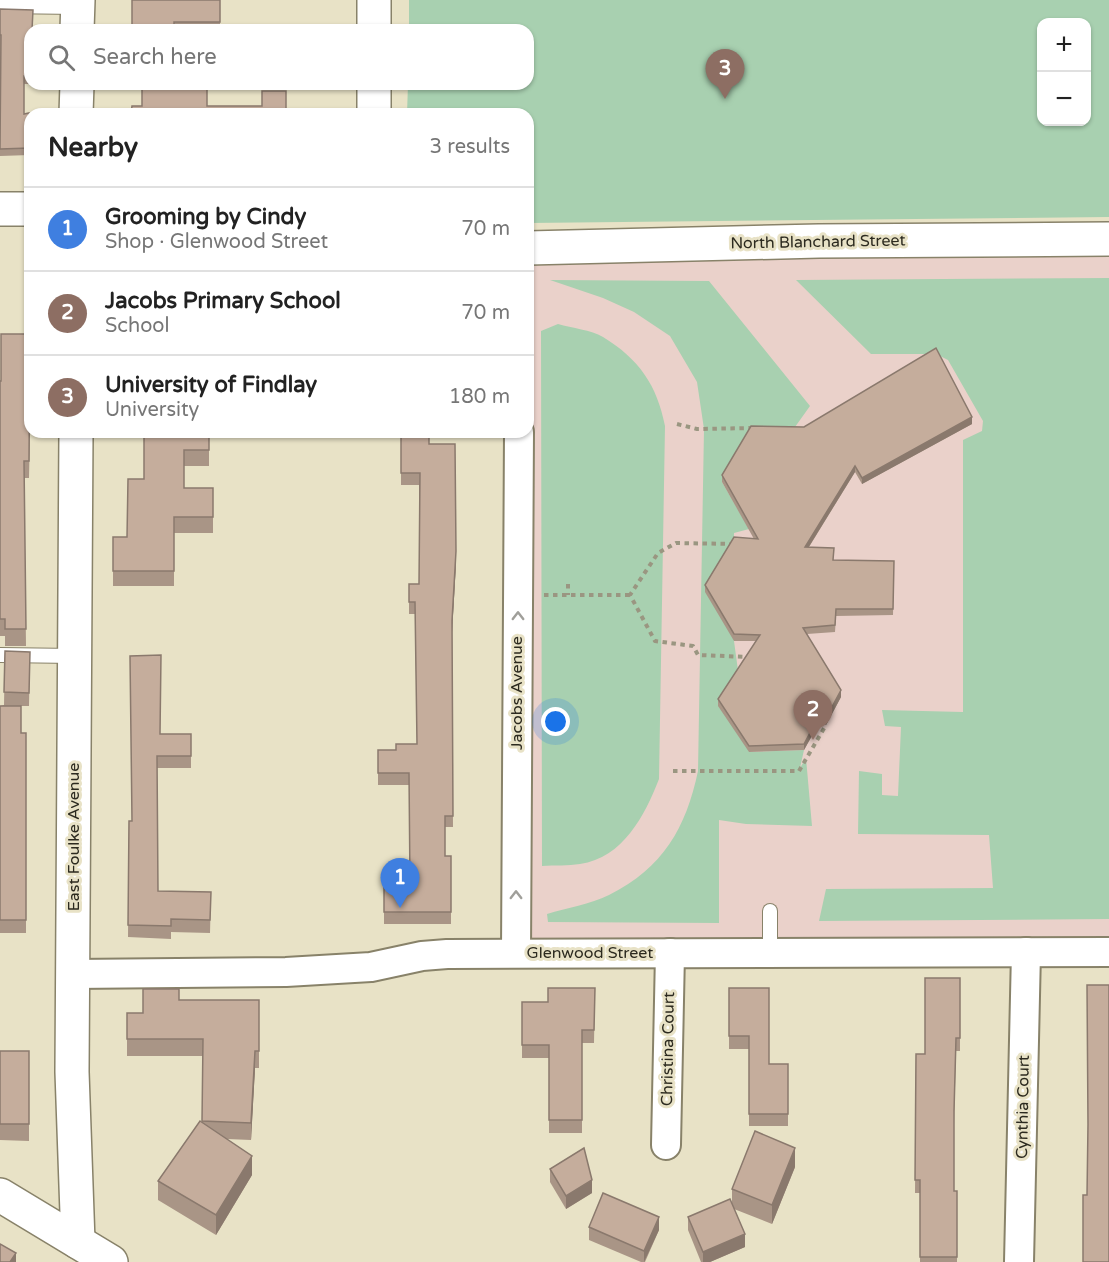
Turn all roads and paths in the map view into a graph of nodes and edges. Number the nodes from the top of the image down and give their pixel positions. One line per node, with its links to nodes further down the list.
1 (374, 0): 4 (street)
2 (0, 6): 3 (lane)
3 (78, 12)
4 (374, 24)
5 (76, 90): 7 (street)
6 (374, 90): 8 (street)
7 (76, 108)
8 (374, 108)
9 (0, 209): 10 (street)
10 (24, 209)
11 (1109, 239): 12 (street, North Blanchard Street)
12 (534, 248)
13 (677, 424): 14 (path)
14 (764, 428)
15 (76, 438): 23 (street, East Foulke Avenue)
16 (519, 438): 21 (street, Jacobs Avenue)
17 (744, 545): 20 (path)
18 (568, 584): 19 (path)
19 (568, 595): 20 (path); 21 (path)
20 (630, 595): 24 (path)
21 (518, 596): 30 (street, Jacobs Avenue, one-way to 21)
22 (0, 655): 23 (lane)
23 (75, 656): 33 (street, East Foulke Avenue)
24 (753, 657)
25 (826, 725): 26 (path)
26 (673, 771)
27 (770, 911): 32 (lane)
28 (1026, 952): 29 (street, Glenwood Street); 32 (street, Glenwood Street); 38 (street, Cynthia Court)
29 (1109, 952)
30 (516, 953): 31 (street, Glenwood Street); 33 (street, Glenwood Street)
31 (669, 953): 32 (street, Glenwood Street); 34 (street, Christina Court)
32 (770, 953)
33 (73, 974): 36 (street, East Foulke Avenue)
34 (666, 1145)
35 (0, 1195): 36 (street)
36 (76, 1252): 37 (street)
37 (111, 1262)
38 (1019, 1262)

